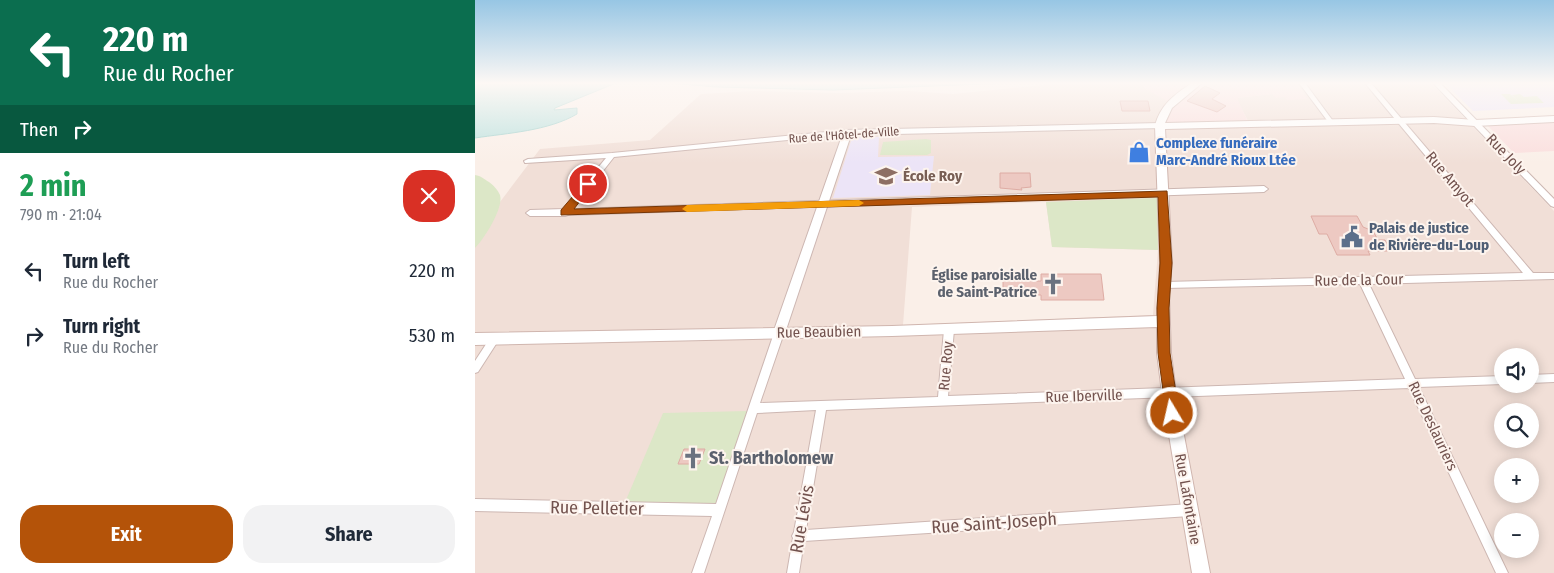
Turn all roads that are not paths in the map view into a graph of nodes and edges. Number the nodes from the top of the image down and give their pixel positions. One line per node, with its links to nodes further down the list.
1 (1165, 110): 10 (main road, Rue Lafontaine)
2 (1322, 110): 9 (street)
3 (1391, 110): 7 (street, Rue Amyot)
4 (1462, 110): 8 (street, Rue Joly)
5 (1554, 112): 8 (main road)
6 (1554, 118): 8 (main road)
7 (1400, 120): 8 (main road, Rue de l'Hôtel-de-Ville); 9 (main road, Rue de l'Hôtel-de-Ville); 20 (street, Rue Amyot)
8 (1472, 120): 17 (street, Rue Joly)
9 (1331, 122): 10 (main road, Rue de l'Hôtel-de-Ville)
10 (1160, 126): 11 (street, Rue de l'Hôtel-de-Ville); 15 (main road, Rue Lafontaine)
11 (847, 132): 12 (street, Rue de l'Hôtel-de-Ville); 16 (street)
12 (612, 155): 13 (street, Rue de l'Hôtel-de-Ville); 18 (street)
13 (528, 161)
14 (1264, 189): 15 (street)
15 (1163, 193): 16 (street); 23 (main road, Rue Lafontaine)
16 (821, 204): 18 (street); 26 (street)
17 (1554, 204)
18 (565, 212): 19 (street)
19 (530, 213)
20 (1531, 276): 21 (street, Rue de la Cour); 22 (street, Rue de la Cour)
21 (1554, 276)
22 (1363, 280): 23 (street, Rue de la Cour); 33 (street, Rue Deslauriers)
23 (1165, 285): 24 (main road, Rue Lafontaine)
24 (1163, 321): 25 (main road, Rue Beaubien); 34 (main road, Rue Lafontaine)
25 (949, 330): 26 (main road, Rue Beaubien); 35 (street, Rue Roy)
26 (779, 333): 27 (main road, Rue Beaubien); 37 (street)
27 (495, 338): 28 (main road, Rue Beaubien); 29 (street)
28 (475, 339)
29 (475, 369)
30 (1554, 378): 31 (street)
31 (1539, 379)
32 (1494, 380): 33 (street, Rue Iberville)
33 (1413, 383): 34 (street, Rue Iberville); 45 (street, Rue Deslauriers)
34 (1169, 393): 35 (street, Rue Iberville); 40 (main road, Rue Lafontaine)
35 (943, 401): 36 (street, Rue Iberville)
36 (822, 406): 37 (street, Rue Iberville); 41 (street, Rue Lévis)
37 (755, 408): 39 (street)
38 (475, 505): 39 (street, Rue Pelletier)
39 (720, 510): 42 (street)
40 (1190, 510): 41 (street, Rue Saint-Joseph); 44 (main road, Rue Lafontaine)
41 (798, 536): 43 (street, Rue Lévis)
42 (699, 573)
43 (793, 573)
44 (1201, 573)
45 (1502, 573)

